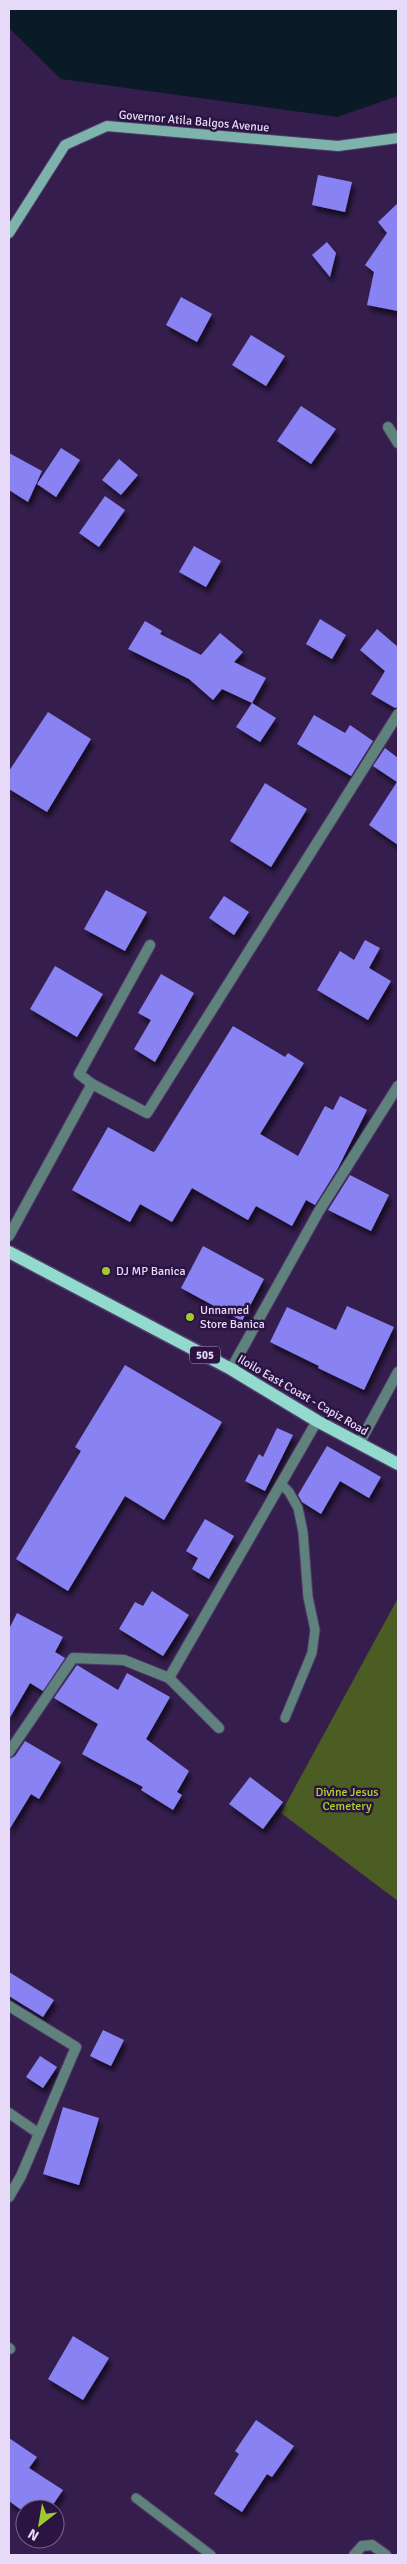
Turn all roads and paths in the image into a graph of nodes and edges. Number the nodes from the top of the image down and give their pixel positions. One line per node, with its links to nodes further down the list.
1 (398, 138): 2 (main road, Governor Atila Balgos Avenue)
2 (9, 233)
3 (388, 427): 4 (street)
4 (398, 443)
5 (398, 714): 7 (street)
6 (150, 945): 7 (street)
7 (92, 1084): 9 (street)
8 (398, 1086): 11 (street)
9 (9, 1236)
10 (9, 1252): 11 (main road, Iloilo East Coast - Capiz Road / 505)
11 (231, 1369): 13 (main road, Iloilo East Coast - Capiz Road / 505)
12 (398, 1372): 14 (street)
13 (317, 1421): 14 (main road, Iloilo East Coast - Capiz Road / 505); 16 (street)
14 (359, 1444): 15 (main road, Iloilo East Coast - Capiz Road / 505)
15 (398, 1464)
16 (281, 1484): 17 (street); 18 (lane)
17 (169, 1678): 19 (street); 20 (street)
18 (286, 1718)
19 (219, 1728)
20 (9, 1752)
21 (9, 2006): 23 (street)
22 (9, 2114): 23 (street)
23 (38, 2133): 24 (street)
24 (9, 2197)
25 (136, 2498): 26 (lane)
26 (212, 2555)
27 (354, 2555): 28 (street)
28 (386, 2555)

